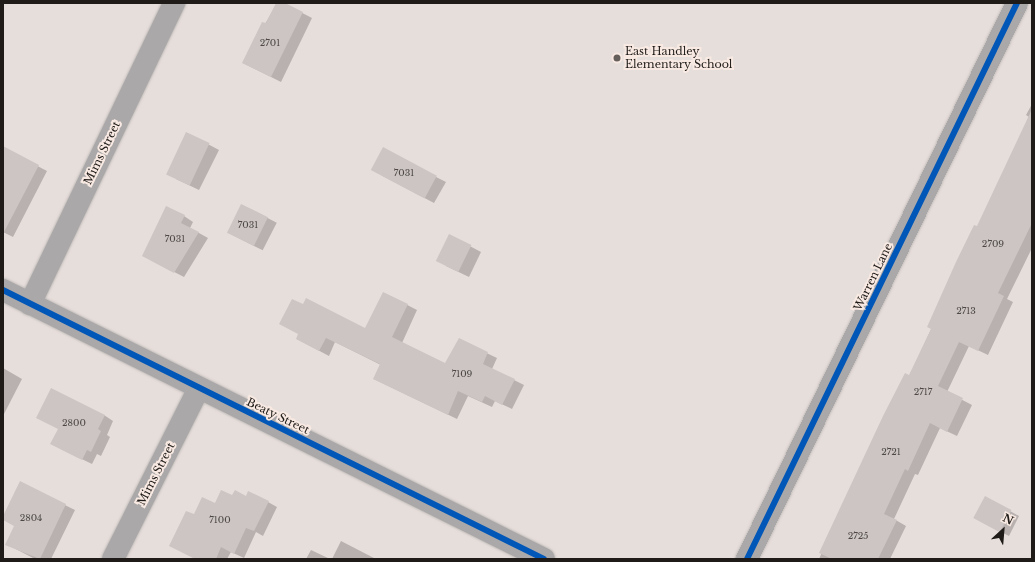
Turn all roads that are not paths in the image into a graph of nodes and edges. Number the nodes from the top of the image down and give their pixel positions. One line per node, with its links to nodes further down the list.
1 (174, 3): 4 (street, Mims Street)
2 (1017, 3): 8 (street, Warren Lane)
3 (3, 290): 4 (street, Beaty Street)
4 (30, 304): 5 (street, Beaty Street)
5 (199, 388): 6 (street, Mims Street); 7 (street, Beaty Street)
6 (113, 559)
7 (544, 559)
8 (747, 559)

